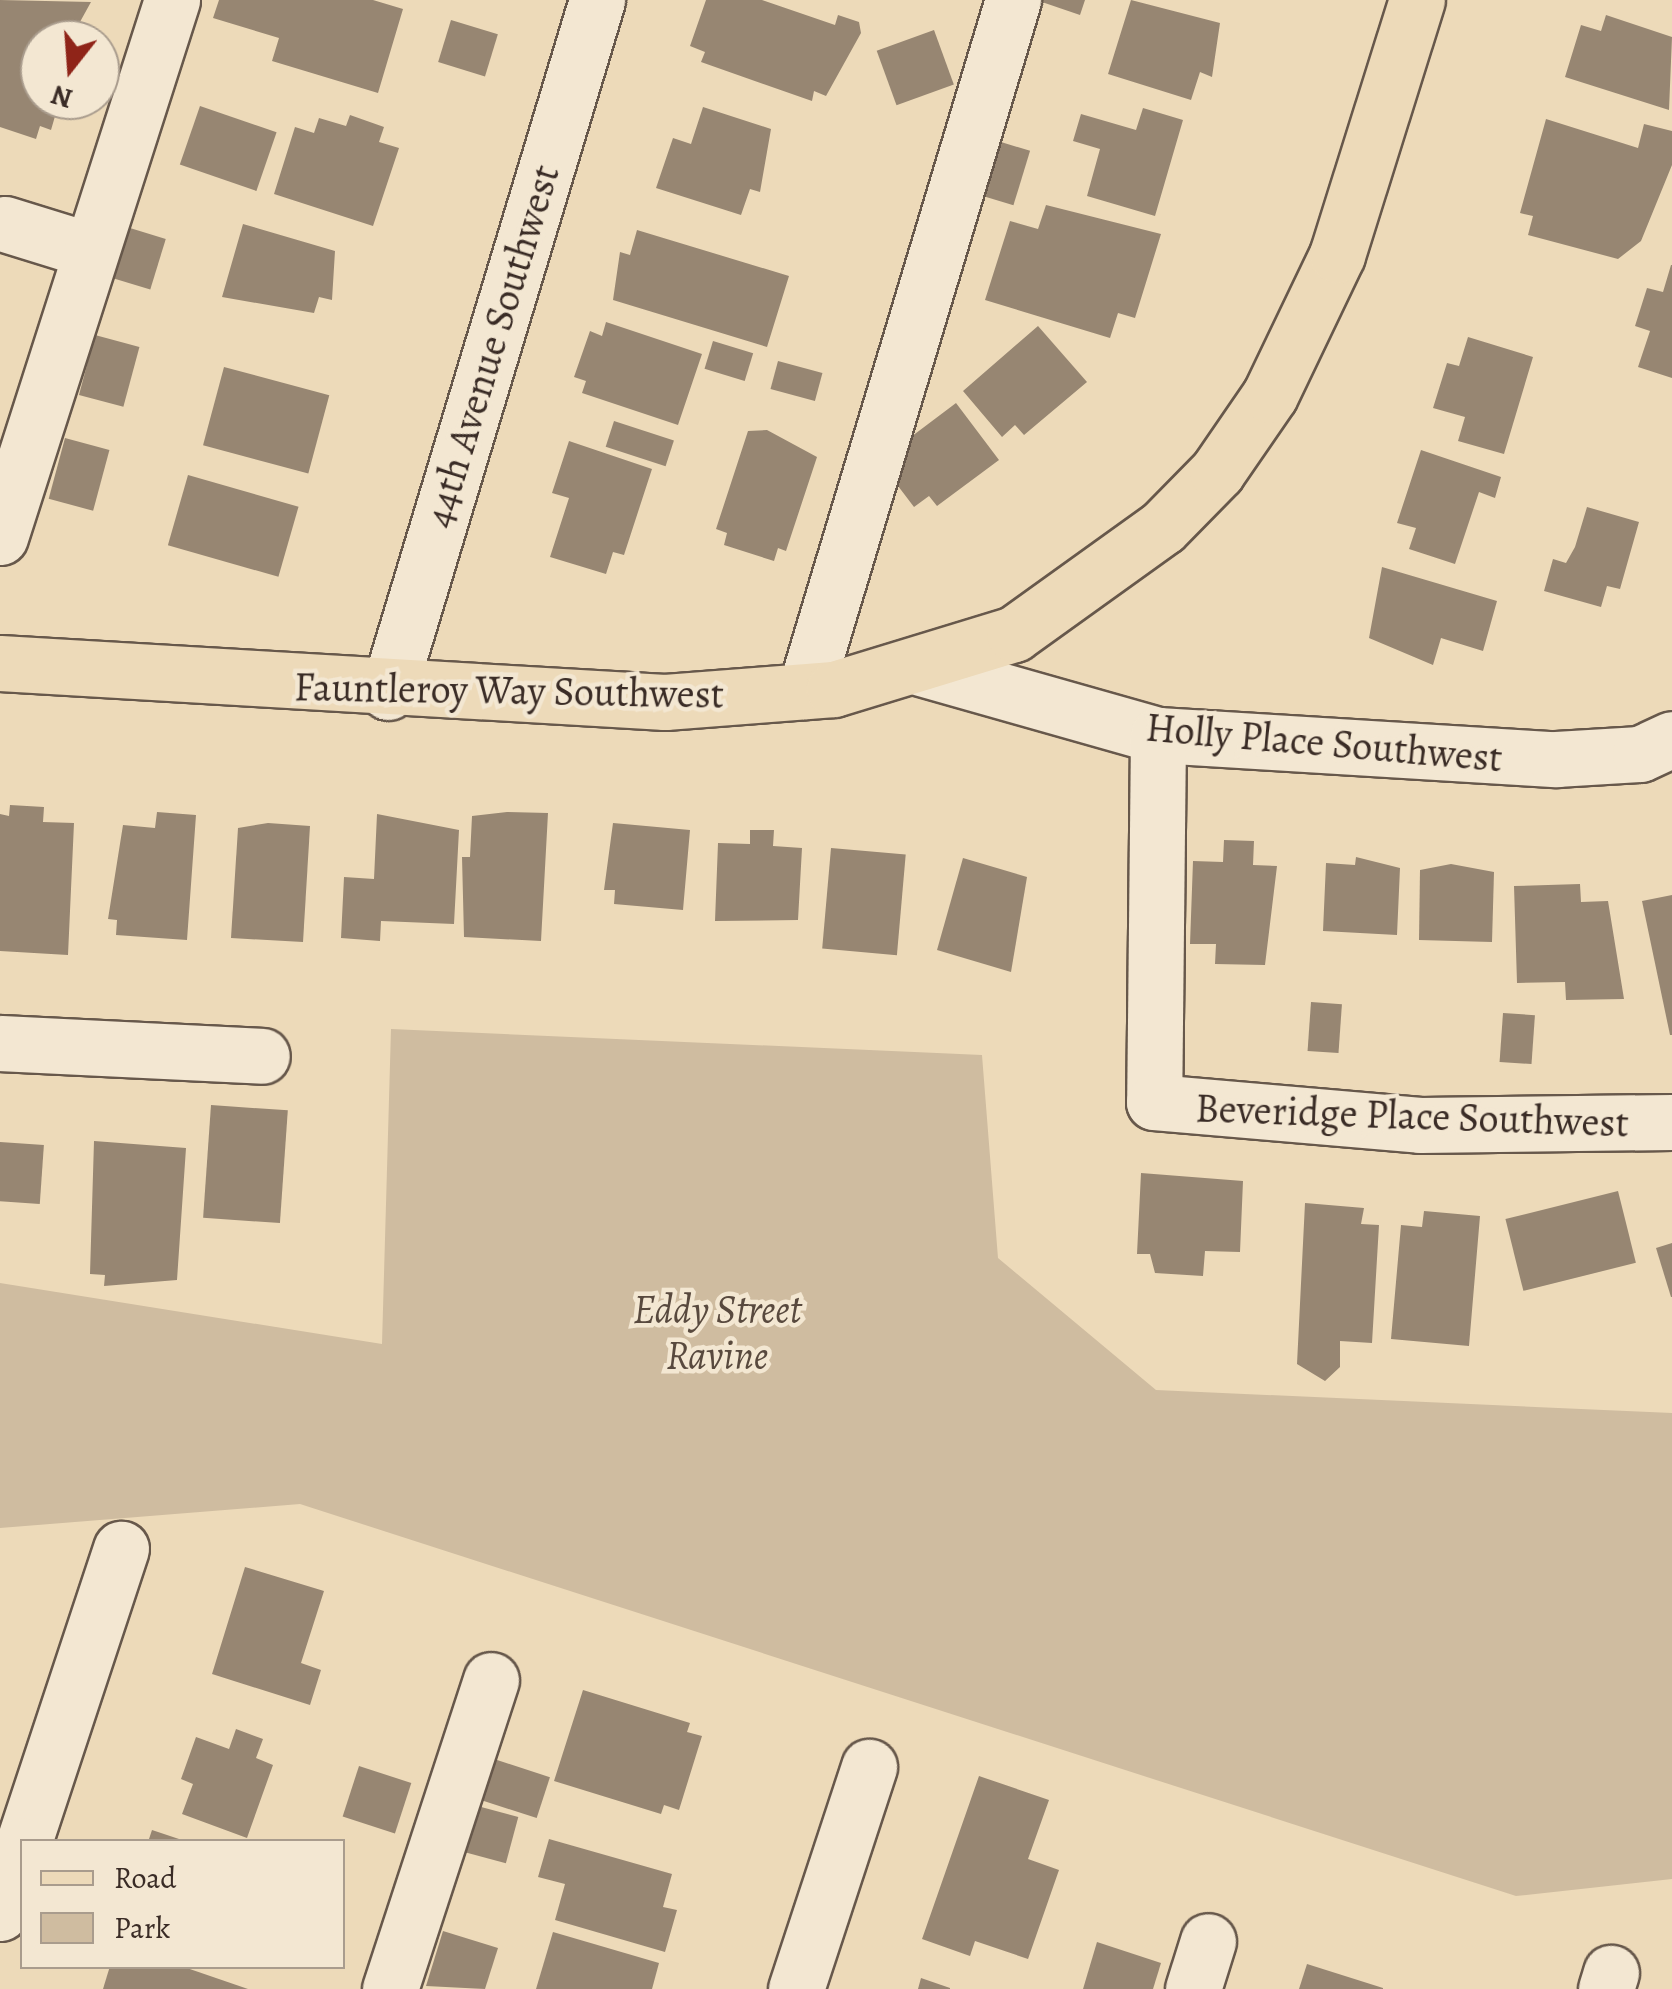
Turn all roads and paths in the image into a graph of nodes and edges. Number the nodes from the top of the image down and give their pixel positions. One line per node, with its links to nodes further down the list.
1 (172, 0): 6 (street)
2 (596, 0): 11 (street, 44th Avenue Southwest)
3 (1013, 0): 10 (street)
4 (1417, 0): 9 (main road, Fauntleroy Way Southwest)
5 (4, 224): 6 (street)
6 (89, 250): 7 (street)
7 (0, 537)
8 (0, 663): 11 (main road, Fauntleroy Way Southwest)
9 (921, 668): 10 (main road, Fauntleroy Way Southwest); 12 (street, Holly Place Southwest)
10 (806, 691): 11 (main road, Fauntleroy Way Southwest)
11 (388, 692)
12 (1158, 735): 13 (street, Holly Place Southwest); 16 (street, Beveridge Place Southwest)
13 (1672, 739)
14 (0, 1043): 15 (street)
15 (262, 1056)
16 (1672, 1122)
17 (121, 1550): 20 (street)
18 (490, 1680): 23 (street)
19 (869, 1767): 24 (street)
20 (25, 1839)
21 (20, 1853): 22 (street)
22 (0, 1913)
23 (390, 1989)
24 (796, 1989)

